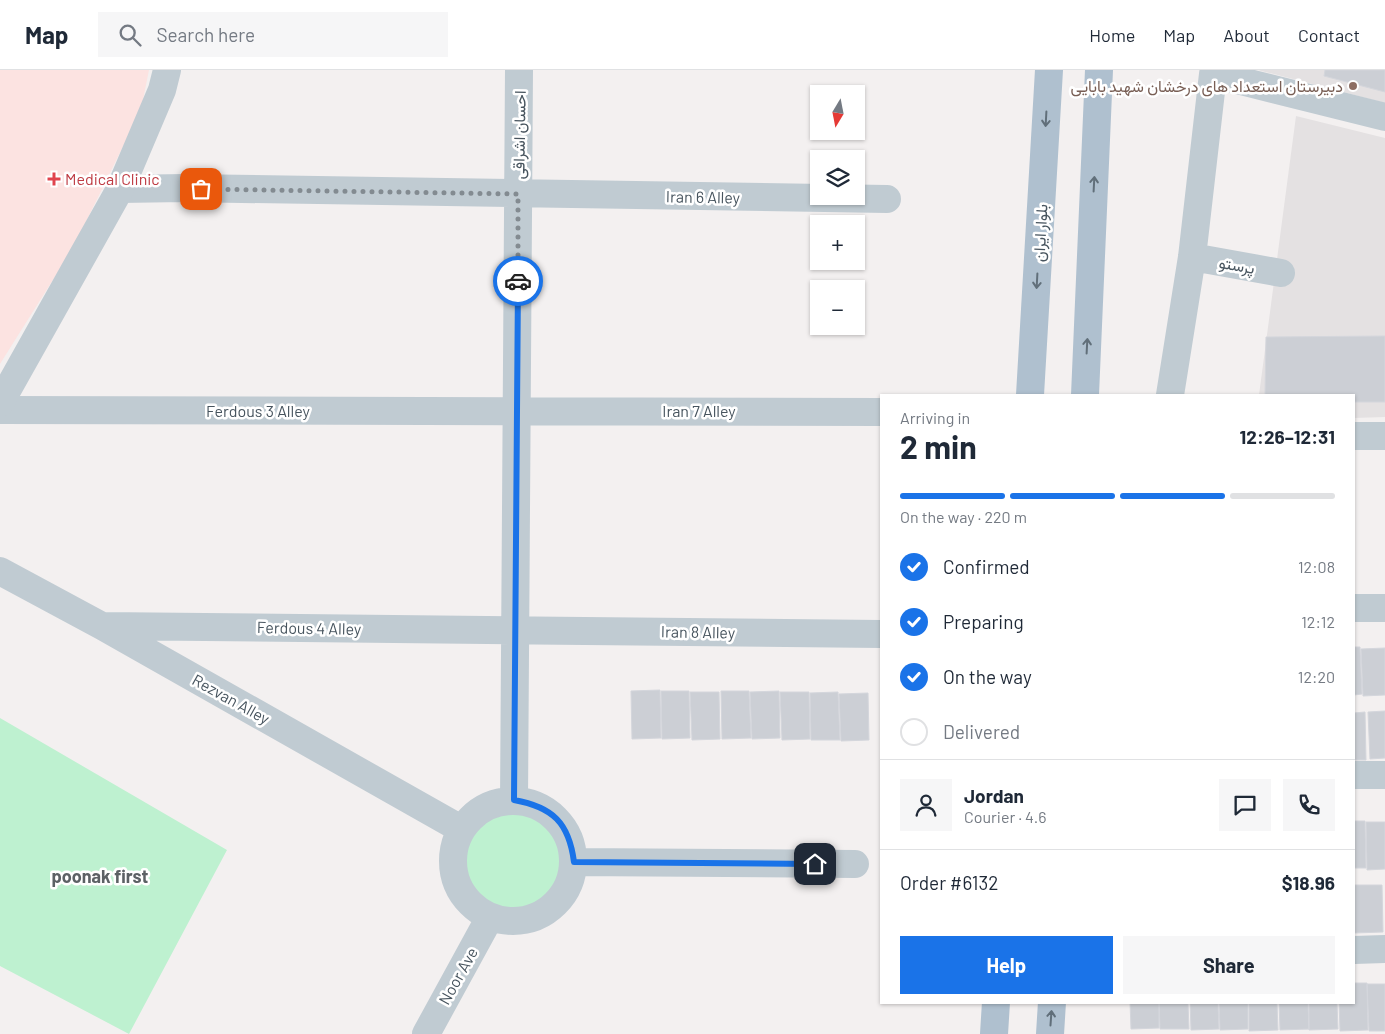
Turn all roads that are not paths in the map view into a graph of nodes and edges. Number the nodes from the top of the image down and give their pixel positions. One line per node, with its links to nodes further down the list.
1 (167, 70): 6 (street)
2 (519, 70): 7 (street, احسان اشراقی)
3 (1049, 70): 11 (main road, بلوار ایران, one-way to 11)
4 (1099, 70): 12 (main road, one-way to 4)
5 (1385, 117): 9 (street)
6 (120, 189): 7 (street, Iran 6 Alley); 14 (street)
7 (518, 194): 8 (street, Iran 6 Alley); 16 (street, احسان اشراقی)
8 (887, 199)
9 (1192, 257): 10 (street, پرستو); 13 (street)
10 (1281, 273)
11 (1030, 394)
12 (1085, 394)
13 (1170, 394)
14 (0, 403)
15 (0, 410): 16 (street, Ferdous 3 Alley)
16 (517, 410): 17 (street, Iran 7 Alley); 24 (street, احسان اشراقی)
17 (880, 412)
18 (1355, 436): 19 (street)
19 (1385, 436)
20 (0, 571): 23 (street, Rezvan Alley)
21 (1355, 608): 22 (street)
22 (1385, 608)
23 (102, 626): 24 (street, Ferdous 4 Alley); 29 (street, Rezvan Alley)
24 (515, 630): 25 (street, Iran 8 Alley); 28 (street, احسان اشراقی)
25 (880, 634)
26 (1355, 775): 27 (street)
27 (1385, 775)
28 (514, 800): 29 (street); 30 (street)
29 (462, 829): 32 (street)
30 (574, 862): 31 (street); 32 (street)
31 (855, 864)
32 (490, 918): 37 (street, Noor Ave)
33 (1385, 949): 34 (street)
34 (1355, 950)
35 (996, 1004): 38 (main road)
36 (1052, 1004): 39 (main road, one-way to 36)
37 (426, 1034)
38 (994, 1034)
39 (1050, 1034)

